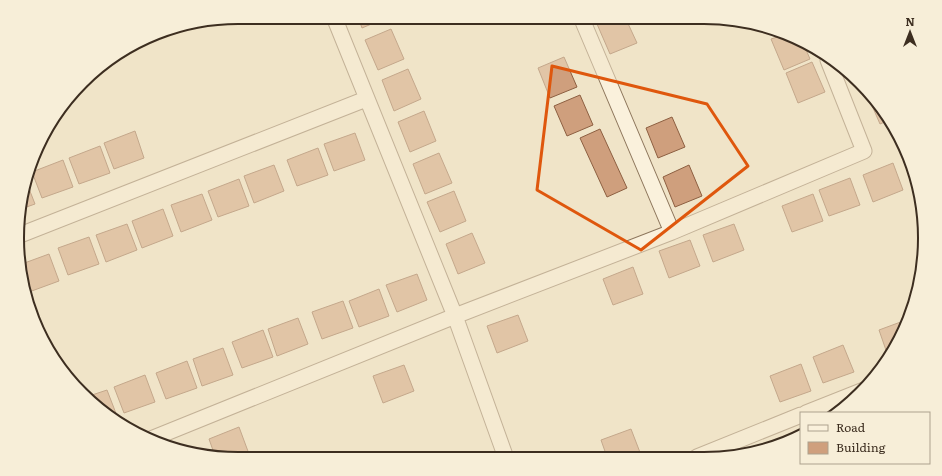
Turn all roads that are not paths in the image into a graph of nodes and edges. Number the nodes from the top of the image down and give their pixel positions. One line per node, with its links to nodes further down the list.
1 (337, 24): 4 (street)
2 (584, 24): 5 (street)
3 (830, 65): 5 (street)
4 (366, 99): 6 (street); 7 (street)
5 (672, 232): 7 (street)
6 (24, 233)
7 (455, 316): 11 (street); 12 (street)
8 (847, 397): 9 (street)
9 (809, 412)
10 (800, 415): 13 (street)
11 (157, 436)
12 (504, 452)
13 (708, 452)

